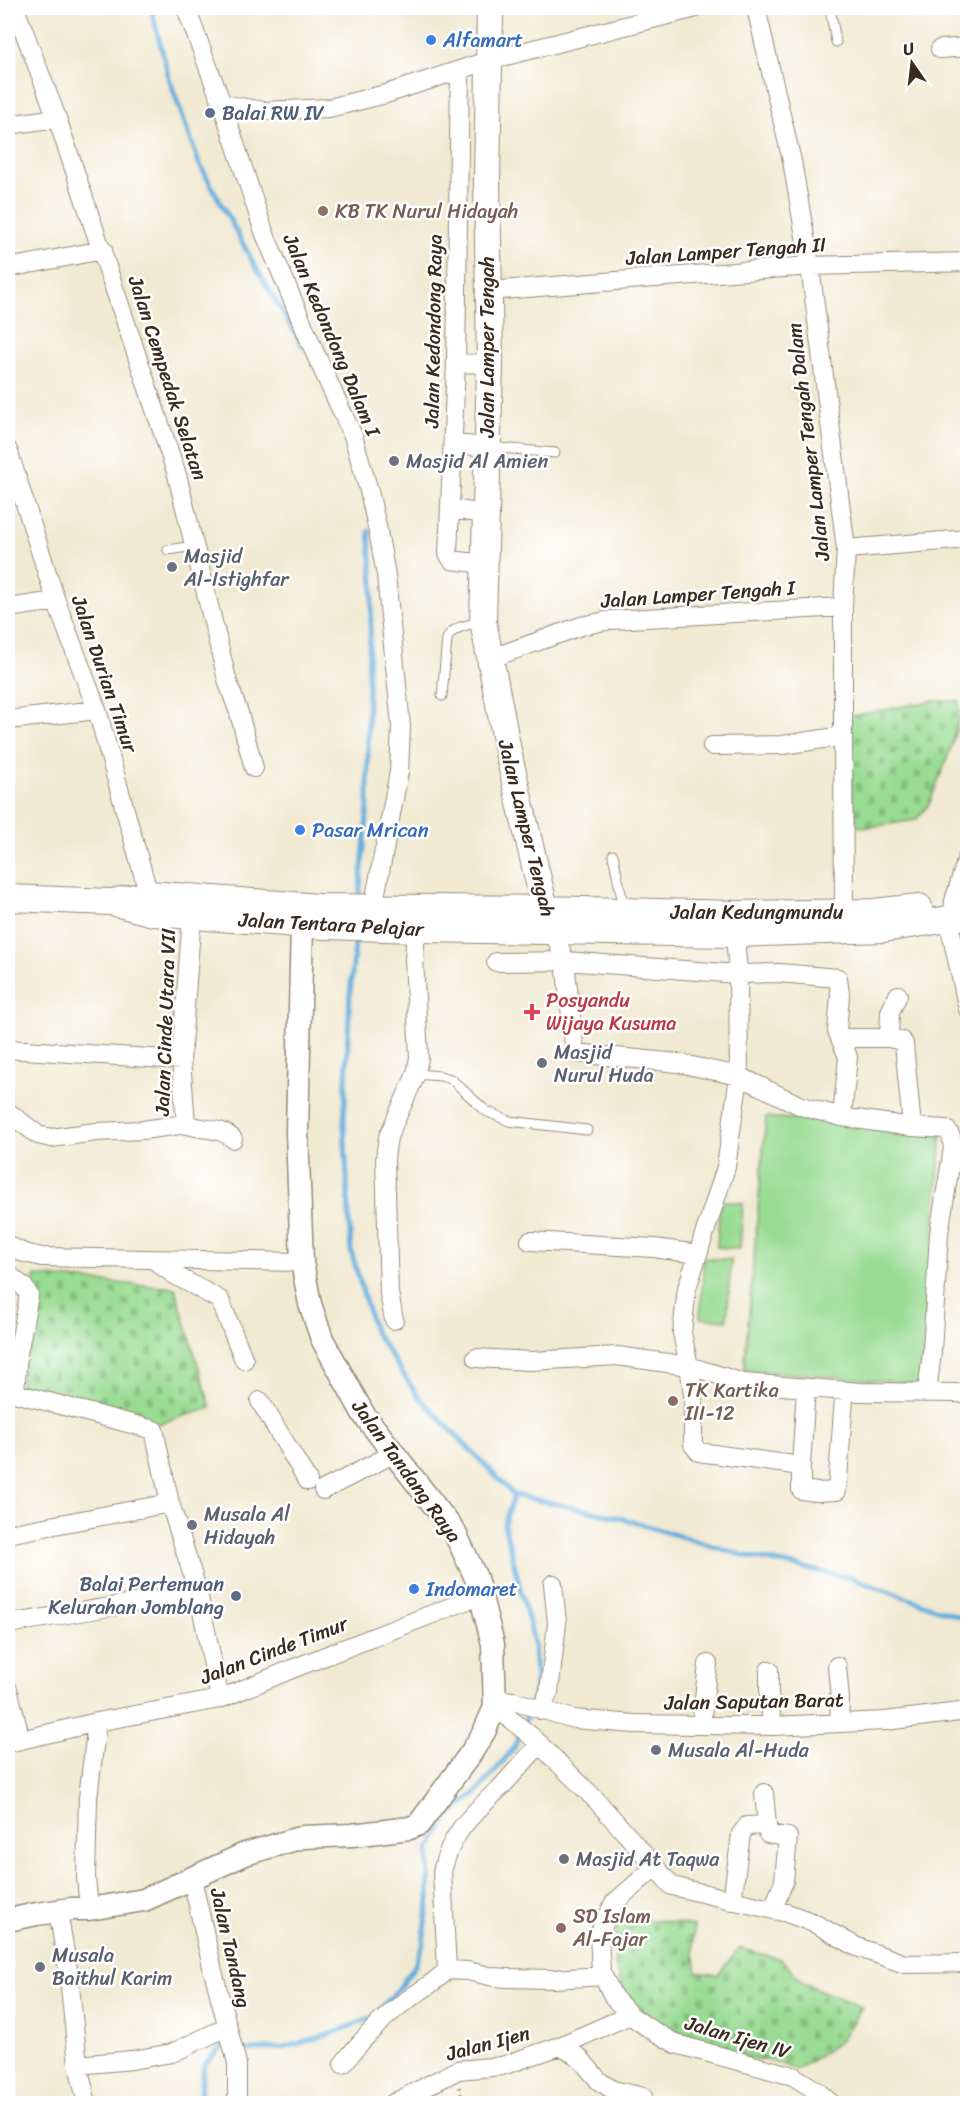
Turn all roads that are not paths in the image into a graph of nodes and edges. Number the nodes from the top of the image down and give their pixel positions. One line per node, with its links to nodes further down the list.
1 (186, 8): 12 (street, Jalan Kedondong Dalam I)
2 (490, 8): 10 (main road, Jalan Lamper Tengah)
3 (696, 8): 10 (street)
4 (756, 8): 23 (street, Jalan Lamper Tengah Dalam)
5 (830, 8): 7 (lane)
6 (14, 16): 13 (street, Jalan Cempedak Selatan)
7 (836, 42)
8 (968, 47): 9 (street)
9 (940, 49)
10 (490, 60): 11 (street); 16 (main road, Jalan Lamper Tengah)
11 (460, 70): 12 (street); 15 (street, Jalan Kedondong Raya)
12 (222, 104): 58 (street, Jalan Kedondong Dalam I)
13 (57, 117): 14 (street); 20 (street, Jalan Cempedak Selatan)
14 (8, 124)
15 (459, 137): 16 (street); 17 (street, Jalan Kedondong Raya)
16 (488, 140): 18 (main road, Jalan Lamper Tengah)
17 (458, 177): 18 (street); 19 (street, Jalan Kedondong Raya)
18 (487, 180): 21 (main road, Jalan Lamper Tengah)
19 (458, 247): 21 (street); 26 (street, Jalan Kedondong Raya)
20 (103, 250): 24 (street); 36 (street, Jalan Cempedak Selatan)
21 (487, 250): 25 (main road, Jalan Lamper Tengah)
22 (968, 262): 23 (street, Jalan Lamper Tengah II)
23 (810, 266): 25 (street, Jalan Lamper Tengah II); 37 (street, Jalan Lamper Tengah Dalam)
24 (8, 268)
25 (488, 291): 27 (main road, Jalan Lamper Tengah)
26 (456, 363): 27 (street); 28 (street, Jalan Kedondong Raya)
27 (490, 364): 29 (main road, Jalan Lamper Tengah)
28 (453, 444): 29 (street); 33 (street, Jalan Kedondong Raya)
29 (487, 447): 31 (lane); 34 (main road, Jalan Lamper Tengah)
30 (8, 450): 32 (street, Jalan Durian Timur)
31 (555, 453)
32 (14, 492): 40 (street, Jalan Durian Timur)
33 (451, 509): 34 (street); 39 (street, Jalan Kedondong Raya)
34 (485, 514): 39 (main road, Jalan Lamper Tengah)
35 (968, 539): 37 (street)
36 (194, 546): 38 (lane); 50 (street, Jalan Cempedak Selatan)
37 (846, 549): 41 (street, Jalan Lamper Tengah Dalam)
38 (168, 550)
39 (483, 564): 43 (main road, Jalan Lamper Tengah)
40 (56, 601): 42 (street); 46 (street, Jalan Durian Timur)
41 (843, 607): 44 (street, Jalan Lamper Tengah I); 48 (street, Jalan Lamper Tengah Dalam)
42 (8, 608)
43 (483, 621): 44 (main road, Jalan Lamper Tengah); 45 (lane)
44 (489, 659): 61 (main road, Jalan Lamper Tengah)
45 (442, 696)
46 (97, 710): 47 (street); 54 (street, Jalan Durian Timur)
47 (8, 720)
48 (843, 736): 49 (street); 57 (street, Jalan Lamper Tengah Dalam)
49 (712, 746)
50 (254, 768)
51 (613, 855): 56 (lane)
52 (968, 855): 55 (street)
53 (8, 898): 54 (main road, Jalan Tentara Pelajar)
54 (151, 904): 59 (main road, Jalan Tentara Pelajar); 60 (main road, Jalan Tentara Pelajar)
55 (960, 909): 57 (main road, Jalan Kedungmundu); 62 (main road, Jalan Kedungmundu); 68 (street)
56 (624, 911): 61 (main road, Jalan Kedungmundu); 62 (main road, Jalan Kedungmundu)
57 (844, 913): 62 (main road, Jalan Kedungmundu)
58 (369, 914): 60 (main road, Jalan Tentara Pelajar); 61 (main road, Jalan Tentara Pelajar); 63 (main road, Jalan Tentara Pelajar)
59 (192, 916): 60 (main road, Jalan Tentara Pelajar); 72 (street, Jalan Cinde Utara VII)
60 (315, 919): 85 (street, Jalan Tandang Raya)
61 (549, 919): 62 (main road, Jalan Kedungmundu); 63 (main road, Jalan Tentara Pelajar); 64 (street)
62 (734, 924): 66 (street)
63 (416, 929): 73 (street)
64 (565, 961): 65 (street); 66 (street); 74 (street)
65 (496, 962)
66 (738, 974): 69 (street); 74 (street)
67 (898, 995): 70 (street)
68 (968, 1009)
69 (840, 1038): 70 (street); 76 (street)
70 (889, 1038): 78 (street)
71 (8, 1049): 72 (street)
72 (182, 1060): 77 (street, Jalan Cinde Utara VII)
73 (416, 1074): 79 (lane); 87 (street)
74 (739, 1076): 76 (street); 83 (street)
75 (8, 1112): 77 (street, Jalan Cinde Utara VII)
76 (842, 1117): 78 (street)
77 (186, 1124): 80 (street)
78 (912, 1127): 94 (street)
79 (586, 1130)
80 (233, 1138)
81 (530, 1241): 83 (street)
82 (8, 1245): 84 (street)
83 (698, 1254): 91 (street)
84 (155, 1261): 85 (street); 90 (street)
85 (302, 1262): 98 (street, Jalan Tandang Raya)
86 (8, 1274): 88 (street)
87 (394, 1320)
88 (13, 1354): 95 (street)
89 (476, 1358): 91 (street)
90 (244, 1360)
91 (689, 1366): 92 (street); 99 (street)
92 (806, 1388): 93 (street); 99 (street)
93 (843, 1390): 94 (street); 99 (street)
94 (927, 1393): 96 (street)
95 (11, 1394): 100 (street)
96 (968, 1395)
97 (260, 1401): 98 (street)
98 (393, 1454): 104 (street, Jalan Tandang Raya)
99 (801, 1466)
100 (170, 1503): 101 (street); 103 (street)
101 (8, 1534)
102 (552, 1584): 112 (street)
103 (198, 1592): 105 (street); 110 (street)
104 (481, 1595): 110 (street, Jalan Cinde Timur); 111 (street, Jalan Tandang Raya)
105 (8, 1624)
106 (708, 1665): 116 (street)
107 (837, 1666): 115 (street)
108 (769, 1670): 117 (street)
109 (8, 1689): 119 (street)
110 (220, 1699): 114 (street, Jalan Cinde Timur)
111 (503, 1706): 112 (street, Jalan Saputan Barat); 118 (street); 123 (street, Jalan Tandang Raya)
112 (542, 1710): 116 (street, Jalan Saputan Barat)
113 (968, 1711): 115 (street, Jalan Saputan Barat)
114 (97, 1722): 119 (street, Jalan Cinde Timur); 125 (street)
115 (839, 1723): 117 (street, Jalan Saputan Barat)
116 (701, 1724): 117 (street, Jalan Saputan Barat)
117 (772, 1726)
118 (535, 1740): 122 (street); 130 (street)
119 (14, 1741)
120 (764, 1793): 121 (street)
121 (767, 1825): 124 (street); 126 (street)
122 (655, 1868): 124 (street); 131 (street)
123 (192, 1879): 125 (street, Jalan Tandang Raya); 133 (street, Jalan Tandang)
124 (732, 1901): 126 (street)
125 (89, 1909): 127 (street, Jalan Tandang Raya)
126 (773, 1910): 129 (street)
127 (58, 1911): 128 (street, Jalan Tandang Raya); 136 (street)
128 (8, 1920)
129 (968, 1963)
130 (447, 1970): 131 (street); 135 (street)
131 (603, 1976): 132 (street, Jalan Ijen IV)
132 (630, 2015): 134 (street, Jalan Ijen); 141 (street, Jalan Ijen IV)
133 (229, 2032): 136 (street); 139 (street, Jalan Tandang)
134 (560, 2046): 137 (street); 140 (street, Jalan Ijen)
135 (343, 2064)
136 (78, 2065): 138 (street)
137 (643, 2097)
138 (87, 2103)
139 (237, 2103)
140 (392, 2103)
141 (832, 2103)

